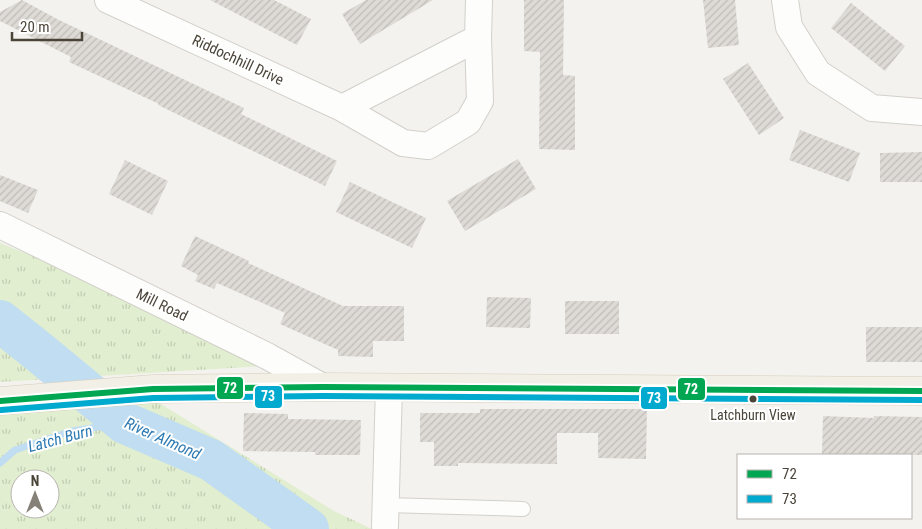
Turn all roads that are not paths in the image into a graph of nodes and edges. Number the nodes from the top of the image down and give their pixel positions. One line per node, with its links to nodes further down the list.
1 (108, 0): 5 (street, Riddochhill Drive)
2 (479, 0): 4 (street, Riddochhill Drive)
3 (786, 0): 6 (street)
4 (478, 38): 5 (street); 5 (street, Riddochhill Drive)
5 (342, 108)
6 (922, 112)
7 (0, 225): 8 (street, Mill Road)
8 (323, 386): 9 (main road); 11 (main road)
9 (389, 387): 10 (main road); 13 (street)
10 (922, 391)
11 (0, 401)
12 (523, 509): 13 (lane)
13 (385, 516)

